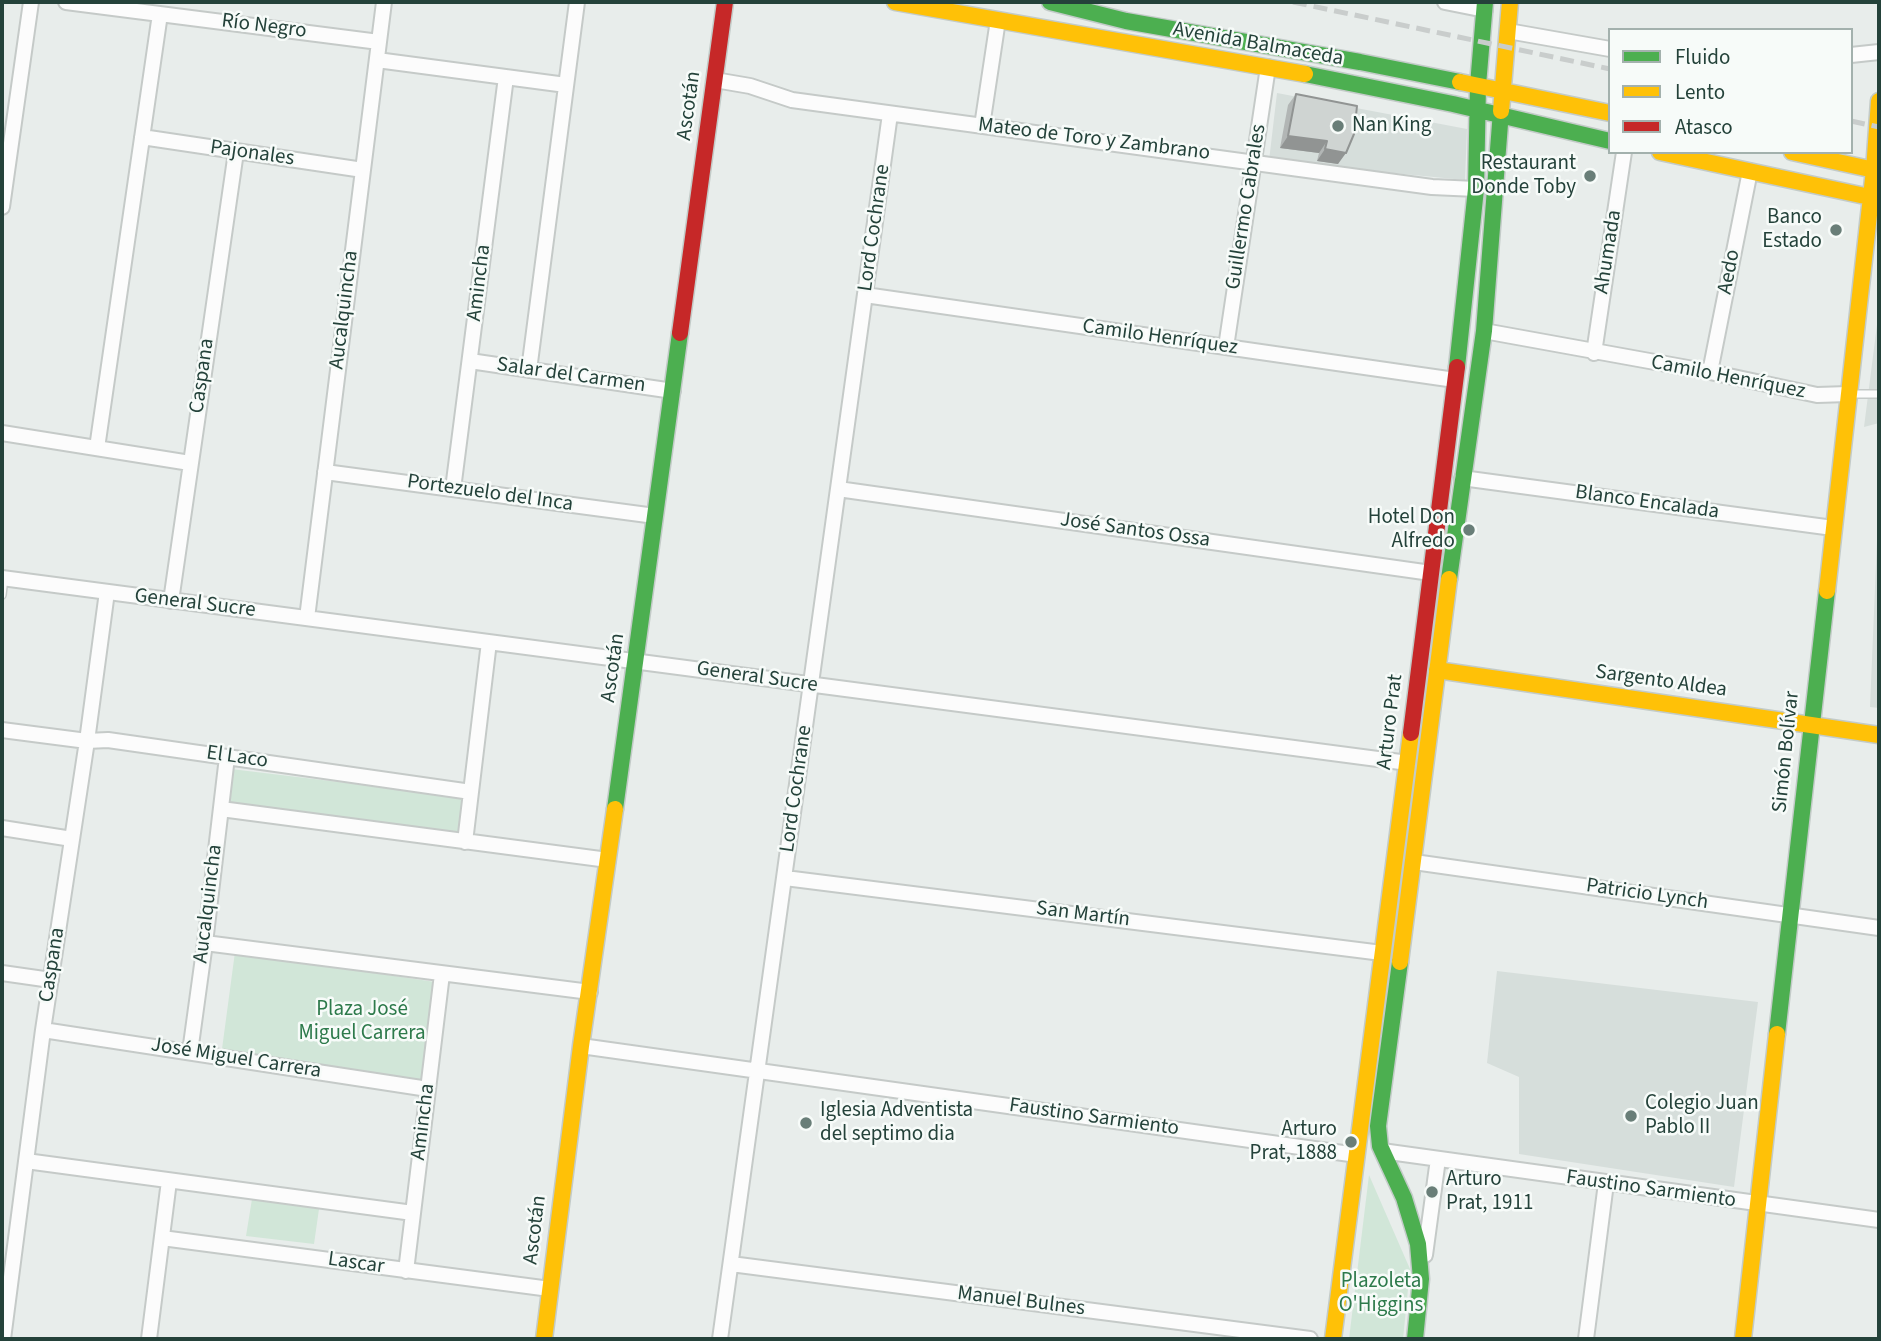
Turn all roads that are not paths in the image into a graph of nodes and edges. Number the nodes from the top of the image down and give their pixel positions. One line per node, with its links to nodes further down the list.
1 (31, 2): 43 (street)
2 (66, 2): 11 (street, Río Negro)
3 (384, 2): 14 (street, Aucalquincha)
4 (577, 2): 22 (street)
5 (725, 2): 21 (main road, Ascotán)
6 (895, 2): 12 (main road, Avenida Balmaceda)
7 (1050, 2): 23 (main road, Avenida Balmaceda)
8 (1445, 2): 10 (street)
9 (1510, 2): 13 (main road, Arturo Prat)
10 (1485, 6): 23 (main road, Arturo Prat)
11 (160, 14): 14 (street, Río Negro); 31 (street)
12 (998, 20): 19 (main road, Avenida Balmaceda); 30 (street)
13 (1508, 31): 15 (street); 24 (main road, Arturo Prat)
14 (379, 42): 18 (street, Aucalquincha)
15 (1608, 49)
16 (1879, 52): 17 (street)
17 (1853, 55)
18 (377, 60): 20 (street); 38 (street, Aucalquincha)
19 (1268, 67): 26 (main road, Avenida Balmaceda); 37 (street, Guillermo Cabrales)
20 (506, 77): 22 (street); 48 (street, Amincha)
21 (715, 80): 28 (street, Mateo de Toro y Zambrano); 52 (main road, Ascotán)
22 (566, 85): 49 (street)
23 (1478, 85): 24 (main road, Avenida Balmaceda); 26 (main road, Arturo Prat)
24 (1503, 90): 27 (main road, Avenida Balmaceda); 29 (main road, Arturo Prat)
25 (1879, 101): 39 (main road, Simón Bolívar)
26 (1479, 110): 29 (main road, Avenida Balmaceda); 41 (main road, Arturo Prat)
27 (1608, 113)
28 (890, 114): 30 (street, Mateo de Toro y Zambrano); 44 (street, Lord Cochrane)
29 (1501, 116): 32 (main road, Avenida Balmaceda); 45 (main road, Arturo Prat)
30 (982, 125): 37 (street, Mateo de Toro y Zambrano)
31 (142, 137): 33 (street, Pajonales); 56 (street)
32 (1608, 141)
33 (236, 152): 38 (street, Pajonales); 57 (street, Caspana)
34 (1624, 154): 47 (street, Ahumada)
35 (1669, 154): 40 (main road)
36 (1801, 154): 39 (main road)
37 (1254, 161): 41 (street, Mateo de Toro y Zambrano); 46 (street, Guillermo Cabrales)
38 (363, 170): 58 (street, Aucalquincha)
39 (1877, 170): 42 (main road, Simón Bolívar)
40 (1750, 171): 42 (main road); 50 (street, Aedo)
41 (1476, 189): 51 (main road, Arturo Prat)
42 (1875, 198): 53 (main road, Simón Bolívar)
43 (2, 207)
44 (865, 295): 46 (street, Camilo Henríquez); 61 (street, Lord Cochrane)
45 (1484, 331): 47 (street, Camilo Henríquez); 59 (main road, Arturo Prat)
46 (1226, 347): 51 (street, Camilo Henríquez)
47 (1594, 353): 50 (street, Camilo Henríquez)
48 (470, 361): 49 (street, Salar del Carmen); 60 (street, Amincha)
49 (529, 370): 52 (street, Salar del Carmen)
50 (1710, 372): 53 (street, Camilo Henríquez)
51 (1455, 380): 64 (main road, Arturo Prat)
52 (673, 391): 62 (main road, Ascotán)
53 (1848, 394): 54 (lane); 63 (main road, Simón Bolívar)
54 (1879, 394)
55 (2, 433): 56 (street)
56 (97, 448): 57 (street)
57 (190, 463): 68 (street, Caspana)
58 (325, 472): 60 (street, Portezuelo del Inca); 69 (street, Aucalquincha)
59 (1461, 478): 63 (street, Blanco Encalada); 72 (main road, Arturo Prat)
60 (453, 489): 62 (street, Portezuelo del Inca)
61 (838, 489): 64 (street, José Santos Ossa); 73 (street, Lord Cochrane)
62 (655, 516): 71 (main road, Ascotán)
63 (1833, 528): 74 (main road, Simón Bolívar)
64 (1431, 573): 79 (main road, Arturo Prat)
65 (3, 578): 66 (street, General Sucre); 67 (lane)
66 (107, 592): 68 (street, General Sucre); 77 (street, Caspana)
67 (2, 595)
68 (171, 601): 69 (street, General Sucre)
69 (307, 618): 70 (street, General Sucre)
70 (489, 642): 71 (street, General Sucre); 80 (street)
71 (636, 662): 73 (street, General Sucre); 85 (main road, Ascotán)
72 (1437, 670): 74 (main road, Sargento Aldea); 86 (main road, Arturo Prat)
73 (811, 685): 79 (street, General Sucre); 87 (street, Lord Cochrane)
74 (1811, 726): 76 (main road, Sargento Aldea); 88 (main road, Simón Bolívar)
75 (2, 730): 77 (street, El Laco)
76 (1879, 735)
77 (87, 741): 78 (street, El Laco); 83 (street, Caspana)
78 (227, 757): 80 (street, El Laco); 81 (street, Aucalquincha)
79 (1408, 763): 91 (main road, Arturo Prat)
80 (471, 792): 84 (street)
81 (221, 810): 84 (street); 90 (street, Aucalquincha)
82 (2, 828): 83 (street)
83 (72, 839): 94 (street, Caspana)
84 (465, 842): 85 (street)
85 (608, 860): 95 (main road, Ascotán)
86 (1414, 862): 88 (street, Patricio Lynch); 101 (main road, Arturo Prat)
87 (785, 878): 91 (street, San Martín); 99 (street, Lord Cochrane)
88 (1790, 916): 89 (street, Patricio Lynch); 107 (main road, Simón Bolívar)
89 (1879, 928)
90 (205, 943): 93 (street); 98 (street, Aucalquincha)
91 (1382, 953): 102 (main road, Arturo Prat)
92 (2, 973): 94 (street)
93 (442, 974): 95 (street); 100 (street, Amincha)
94 (51, 980): 96 (street, Caspana)
95 (590, 992): 97 (main road, Ascotán)
96 (43, 1030): 98 (street, José Miguel Carrera); 104 (street, Caspana)
97 (581, 1046): 99 (street, Faustino Sarmiento); 114 (main road, Ascotán)
98 (190, 1052): 100 (street, José Miguel Carrera)
99 (758, 1071): 102 (street, Faustino Sarmiento); 111 (street, Lord Cochrane)
100 (428, 1089): 108 (street, Amincha)
101 (1382, 1151): 103 (street, Faustino Sarmiento); 113 (main road, Arturo Prat)
102 (1357, 1154): 120 (main road, Arturo Prat)
103 (1438, 1159): 106 (street, Faustino Sarmiento); 113 (street, Arturo Prat)
104 (26, 1161): 105 (street); 115 (street, Caspana)
105 (169, 1181): 108 (street); 110 (street)
106 (1606, 1183): 107 (street, Faustino Sarmiento); 122 (street)
107 (1758, 1205): 109 (street, Faustino Sarmiento); 123 (main road, Simón Bolívar)
108 (413, 1213): 112 (street, Amincha)
109 (1879, 1220)
110 (162, 1238): 112 (street, Lascar); 116 (street)
111 (731, 1264): 118 (street, Lord Cochrane); 119 (street, Manuel Bulnes)
112 (406, 1271): 114 (street, Lascar)
113 (1421, 1279): 121 (main road, Arturo Prat)
114 (550, 1289): 117 (main road, Ascotán)
115 (3, 1339)
116 (149, 1339)
117 (544, 1339)
118 (720, 1339)
119 (1310, 1339)
120 (1333, 1339)
121 (1415, 1339)
122 (1586, 1339)
123 (1743, 1339)

